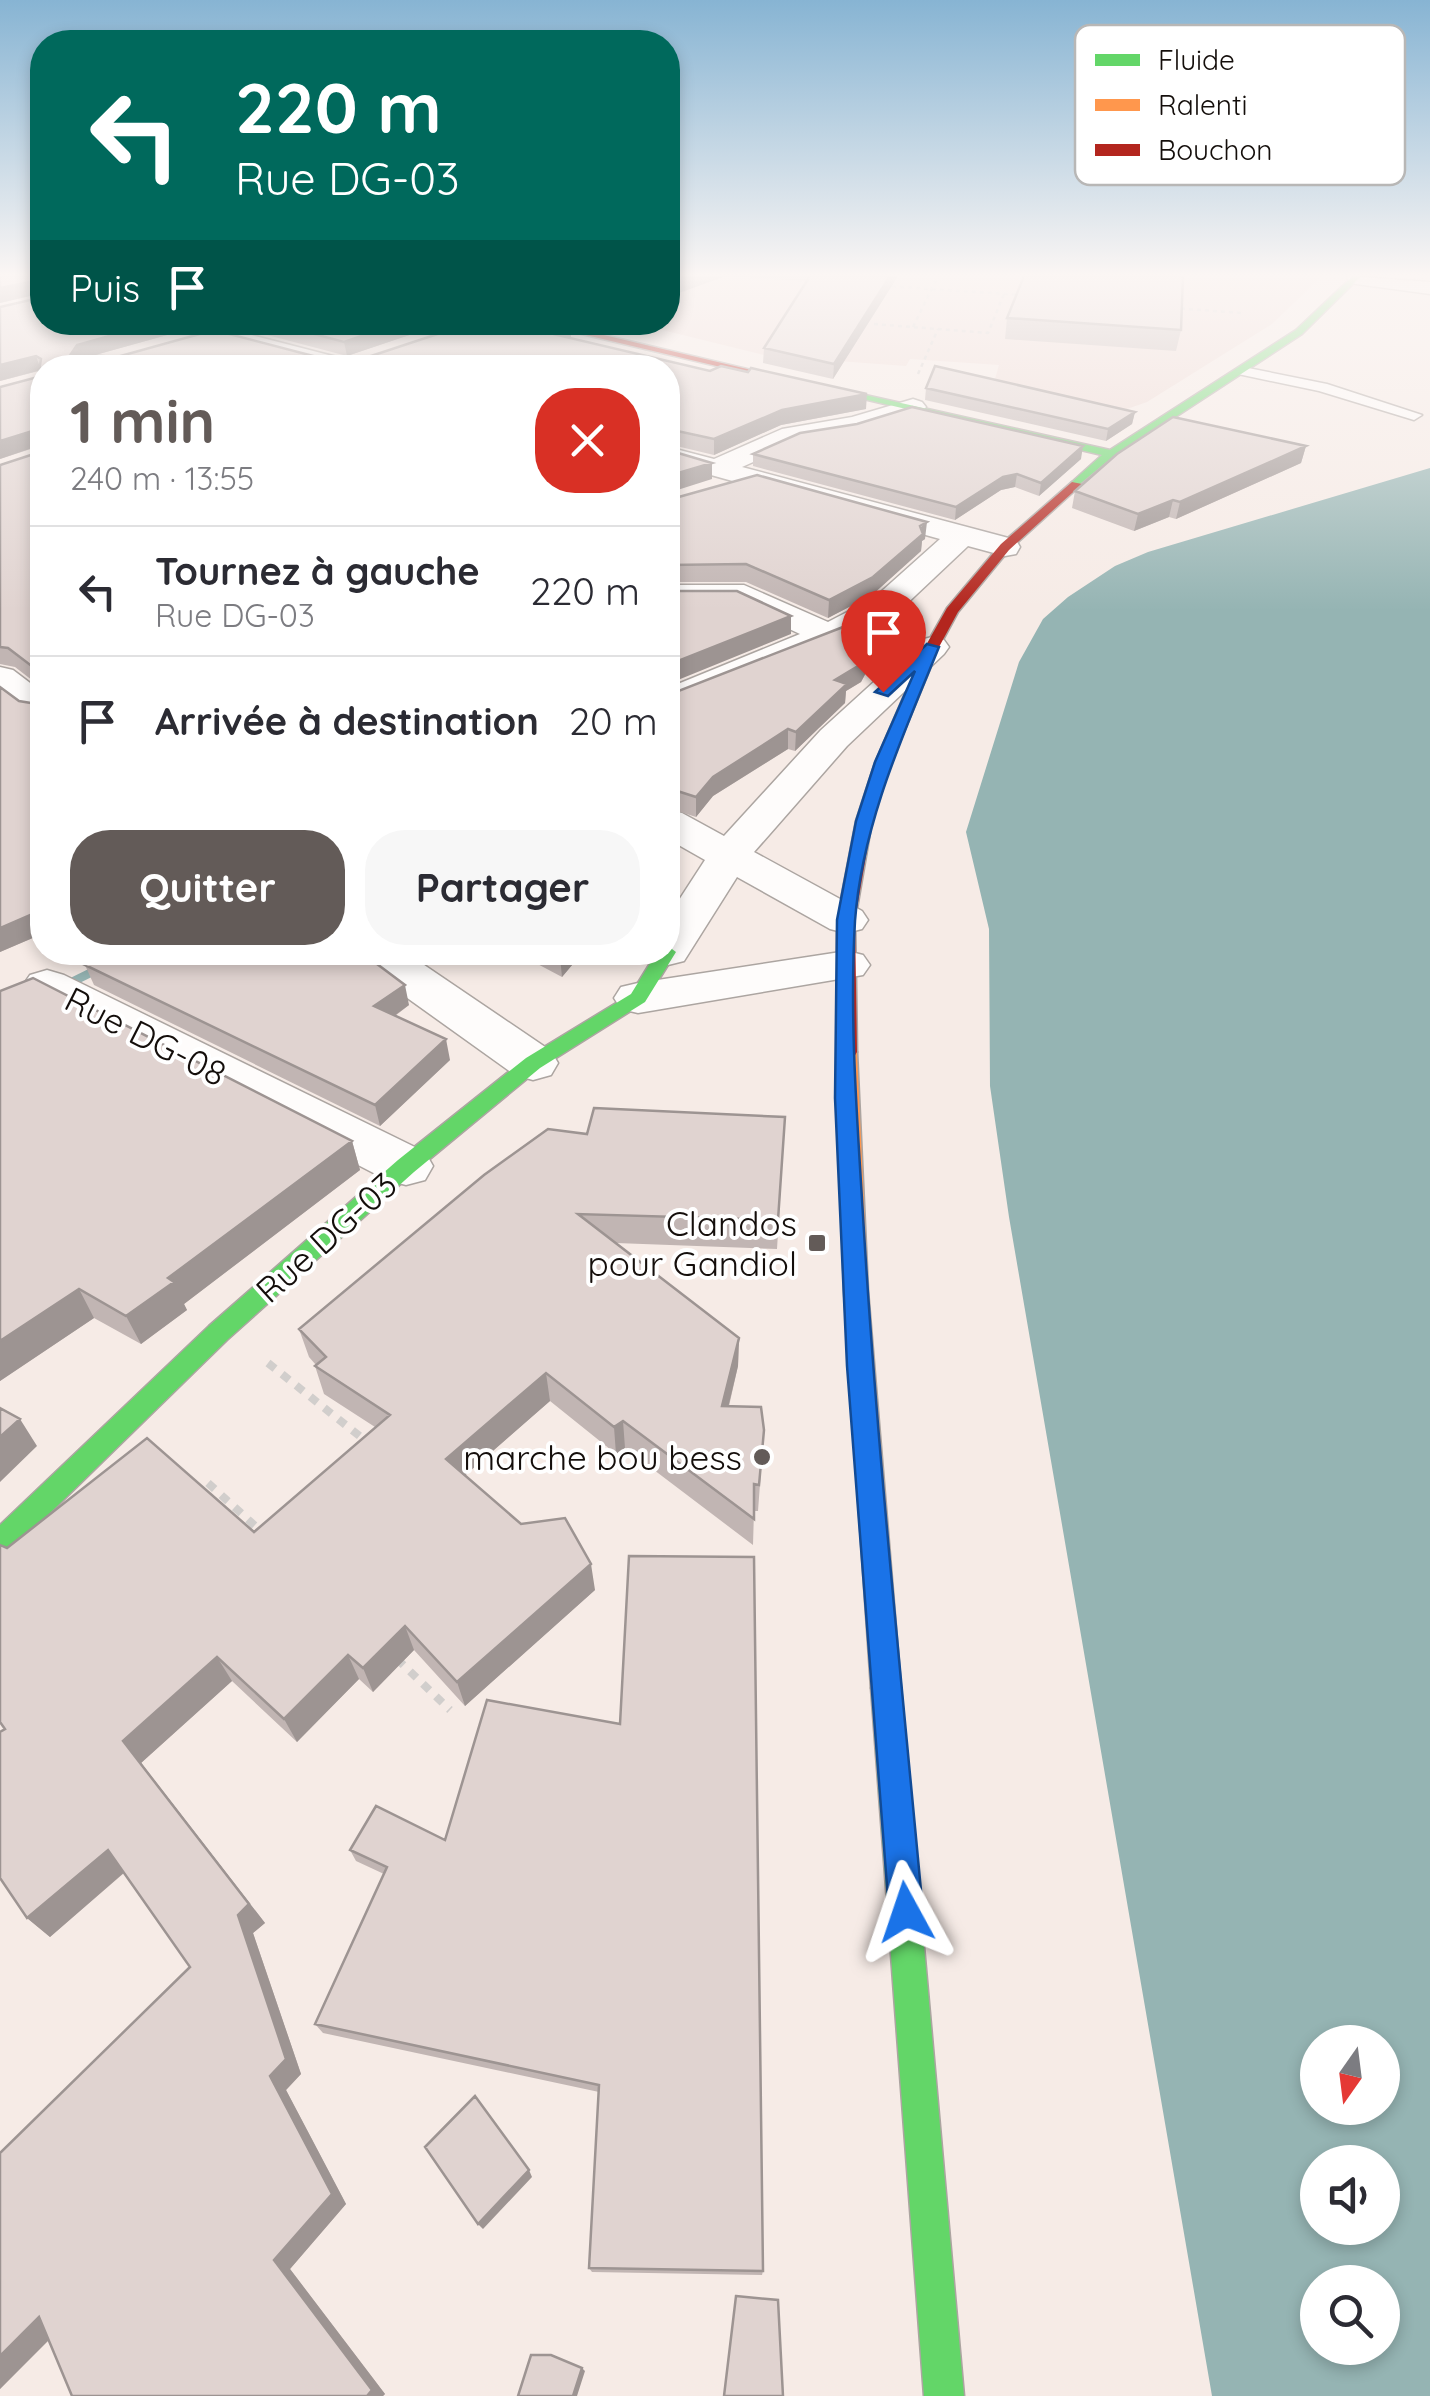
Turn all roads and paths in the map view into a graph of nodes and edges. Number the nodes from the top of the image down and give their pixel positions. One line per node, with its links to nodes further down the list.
1 (828, 388): 4 (main road)
2 (1216, 388): 6 (main road)
3 (1325, 388): 5 (lane)
4 (913, 407): 6 (main road); 8 (street)
5 (1414, 415)
6 (1112, 454): 12 (main road)
7 (680, 458): 8 (street)
8 (716, 468): 9 (street)
9 (756, 478): 10 (street); 11 (street)
10 (703, 495)
11 (962, 535): 12 (street); 14 (street)
12 (1005, 547): 15 (main road)
13 (680, 594): 14 (street)
14 (828, 635): 17 (street)
15 (932, 647): 22 (street, Rue DG-03); 24 (main road)
16 (0, 678): 18 (street)
17 (680, 696)
18 (30, 698)
19 (30, 709): 20 (street)
20 (0, 718)
21 (680, 828): 22 (street)
22 (730, 854): 23 (street, Rue DG-03); 24 (street)
23 (680, 932)
24 (846, 942): 29 (street); 40 (main road)
25 (91, 965): 28 (street)
26 (392, 965): 31 (street)
27 (659, 965): 29 (main road, Rue DG-03)
28 (47, 985): 30 (street); 32 (street, Rue DG-08)
29 (638, 998): 31 (main road, Rue DG-03)
30 (0, 1006)
31 (533, 1063): 32 (main road, Rue DG-03)
32 (406, 1166): 33 (main road, Rue DG-03)
33 (218, 1333): 34 (path); 37 (main road, Rue DG-03)
34 (358, 1460)
35 (208, 1484): 36 (path)
36 (272, 1540)
37 (0, 1543)
38 (382, 1645): 39 (path)
39 (450, 1710)
40 (944, 2396)

